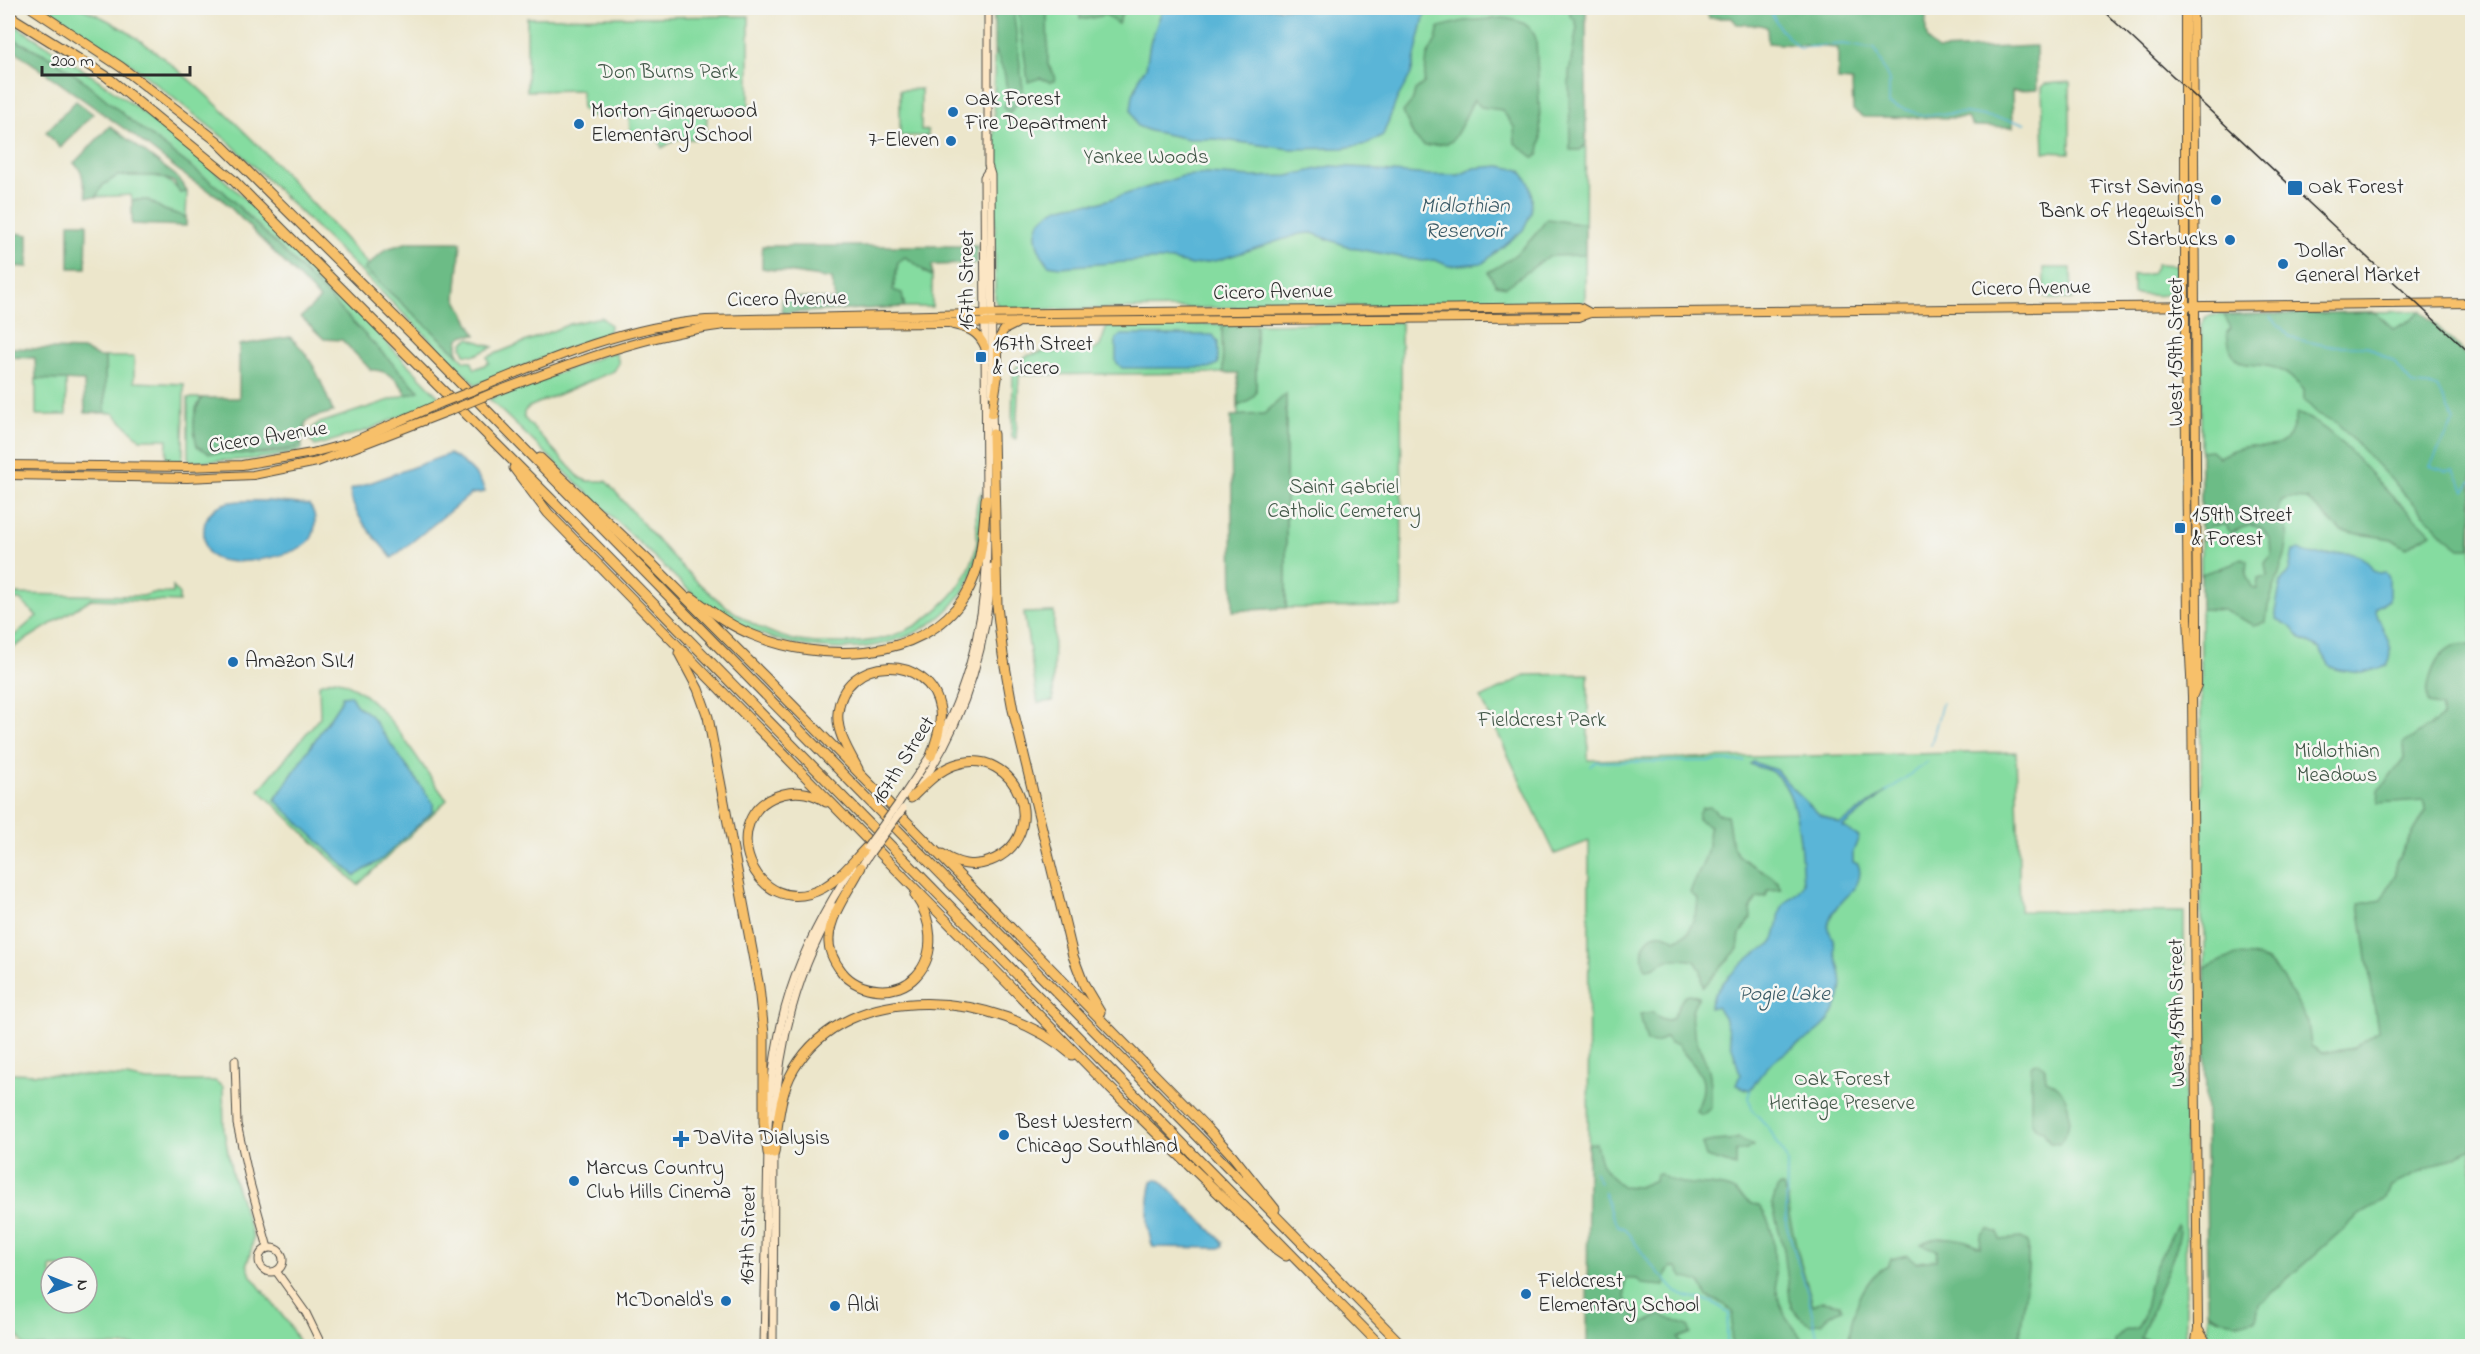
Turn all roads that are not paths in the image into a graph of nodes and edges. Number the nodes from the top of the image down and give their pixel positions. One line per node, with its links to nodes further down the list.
1 (32, 8): 16 (highway)
2 (988, 8): 10 (main road, 167th Street)
3 (2185, 8): 7 (main road, West 159th Street)
4 (2193, 8): 8 (main road, West 159th Street)
5 (8, 15): 19 (highway)
6 (2472, 303): 8 (main road, Cicero Avenue)
7 (2185, 306): 8 (main road, Cicero Avenue); 9 (main road, Cicero Avenue); 25 (main road, West 159th Street)
8 (2195, 306): 25 (main road, West 159th Street)
9 (1590, 313): 10 (main road, Cicero Avenue); 12 (main road, Cicero Avenue)
10 (989, 318): 11 (main road, Cicero Avenue); 12 (main road, Cicero Avenue); 13 (main road, Cicero Avenue); 15 (main road, 167th Street); 17 (main road, 167th Street)
11 (937, 322): 14 (main road, Cicero Avenue); 15 (main road)
12 (1020, 323): 17 (main road)
13 (617, 338): 14 (main road); 20 (main road, Cicero Avenue, bridge)
14 (621, 346): 21 (main road, Cicero Avenue, bridge)
15 (985, 347): 22 (main road, 167th Street)
16 (483, 406): 23 (highway); 39 (highway)
17 (992, 414): 18 (main road, 167th Street)
18 (993, 434): 28 (main road, 167th Street); 35 (highway)
19 (509, 458): 24 (highway); 42 (highway)
20 (8, 465)
21 (8, 475)
22 (986, 499): 23 (highway); 26 (main road, 167th Street)
23 (650, 562): 27 (highway)
24 (663, 632): 30 (highway); 38 (highway)
25 (2193, 696): 43 (main road, West 159th Street)
26 (931, 756): 27 (highway); 29 (main road, 167th Street)
27 (877, 791): 31 (highway)
28 (911, 798): 29 (main road, 167th Street); 31 (highway)
29 (900, 807): 32 (main road, 167th Street, bridge)
30 (848, 820): 32 (highway); 34 (highway)
31 (921, 837): 35 (highway)
32 (869, 850): 33 (main road, 167th Street); 38 (main road, 167th Street)
33 (861, 867): 34 (highway); 38 (main road, 167th Street)
34 (904, 878): 37 (highway)
35 (1119, 1038): 39 (highway)
36 (236, 1060): 40 (main road)
37 (1114, 1092): 38 (highway); 42 (highway)
38 (771, 1153): 45 (main road, 167th Street); 46 (main road, 167th Street)
39 (1287, 1228): 48 (highway)
40 (268, 1248): 41 (main road); 41 (main road)
41 (276, 1271): 44 (main road)
42 (1308, 1272): 47 (highway)
43 (2198, 1329): 49 (main road, West 159th Street); 50 (main road, West 159th Street)
44 (322, 1347)
45 (764, 1347)
46 (773, 1347)
47 (1381, 1347)
48 (1403, 1347)
49 (2195, 1347)
50 (2205, 1347)

